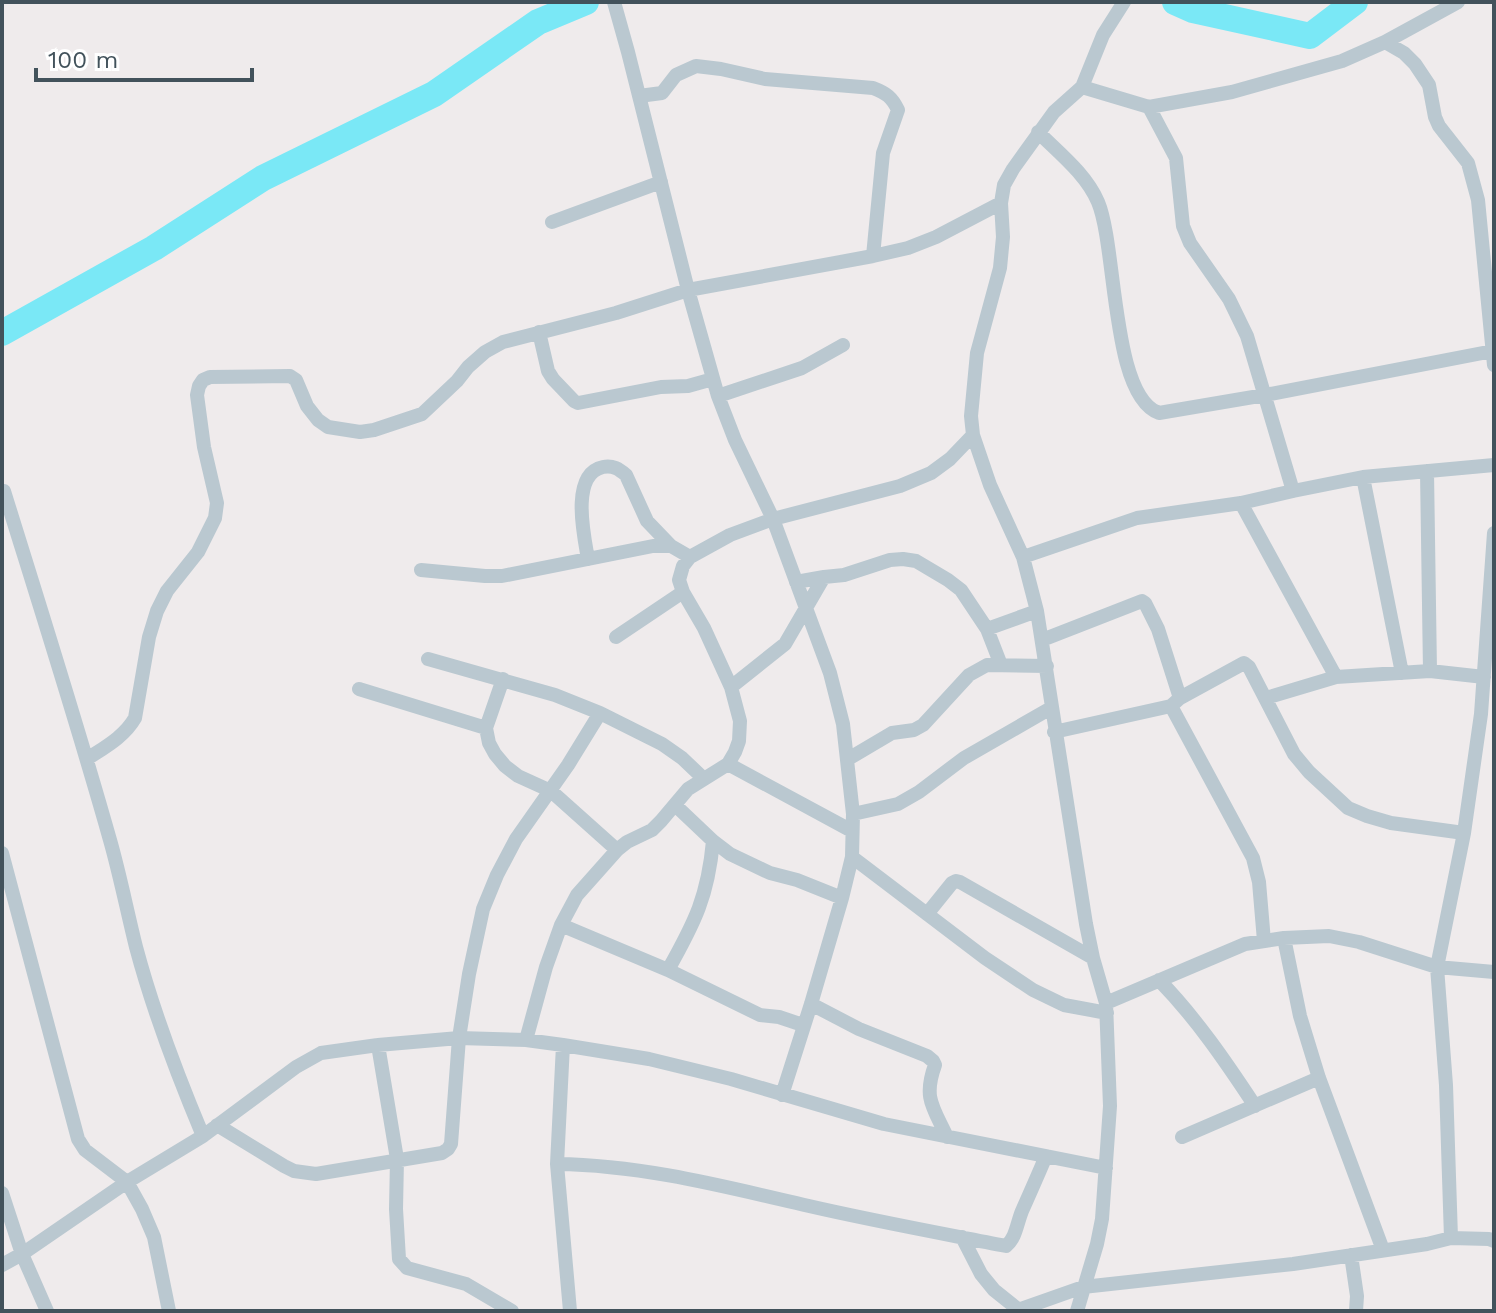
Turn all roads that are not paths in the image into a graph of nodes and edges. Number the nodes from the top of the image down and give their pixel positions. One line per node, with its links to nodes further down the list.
1 (614, 2): 6 (street)
2 (1124, 2): 5 (street)
3 (1458, 2): 4 (street)
4 (1385, 42): 7 (street); 16 (street)
5 (1082, 87): 7 (street); 8 (street)
6 (639, 96): 9 (street); 12 (street)
7 (1149, 107): 19 (street)
8 (1038, 132): 10 (street); 19 (street)
9 (661, 182): 11 (street); 13 (street)
10 (1001, 203): 12 (street); 21 (street)
11 (552, 222)
12 (873, 256): 13 (street)
13 (688, 290): 14 (street); 18 (street)
14 (539, 332): 18 (street); 60 (street)
15 (843, 345): 20 (street)
16 (1493, 351): 17 (street); 19 (street)
17 (1494, 365)
18 (713, 379): 20 (street)
19 (1265, 395): 26 (street)
20 (718, 396): 28 (street)
21 (973, 435): 28 (street); 32 (street)
22 (1494, 465): 23 (street)
23 (1427, 471): 24 (street); 47 (street)
24 (1363, 477): 26 (street); 48 (street)
25 (4, 491): 60 (street)
26 (1293, 491): 27 (street)
27 (1241, 503): 32 (street); 49 (street)
28 (773, 519): 31 (street); 36 (street)
29 (1494, 533): 41 (street)
30 (671, 546): 31 (street); 33 (street); 33 (street)
31 (690, 557): 37 (street)
32 (1023, 557): 39 (street)
33 (588, 559): 34 (street)
34 (421, 570)
35 (824, 577): 36 (street); 38 (street); 40 (street)
36 (796, 582): 38 (street)
37 (683, 592): 42 (street); 52 (street)
38 (805, 608): 52 (street); 61 (street)
39 (1037, 611): 40 (street); 43 (street)
40 (987, 629): 45 (street)
41 (1491, 629): 50 (street)
42 (616, 637)
43 (1042, 640): 46 (street); 55 (street)
44 (428, 659): 51 (street)
45 (1001, 665): 46 (street); 61 (street)
46 (1047, 666): 56 (street)
47 (1430, 671): 48 (street); 50 (street)
48 (1402, 673): 49 (street)
49 (1336, 677): 54 (street)
50 (1484, 677): 68 (street)
51 (503, 679): 57 (street); 58 (street)
52 (731, 687): 62 (street)
53 (359, 689): 58 (street)
54 (1266, 698): 55 (street); 68 (street)
55 (1176, 702): 59 (street); 77 (street)
56 (1051, 708): 59 (street); 66 (street)
57 (600, 713): 63 (street); 64 (street)
58 (486, 728): 64 (street)
59 (1054, 732): 78 (street)
60 (87, 759): 94 (street)
61 (848, 759): 66 (street)
62 (728, 764): 63 (street); 67 (street)
63 (703, 778): 65 (street)
64 (551, 791): 70 (street); 86 (street)
65 (675, 805): 69 (street); 70 (street)
66 (853, 814): 67 (street)
67 (852, 831): 72 (street)
68 (1464, 833): 79 (street)
69 (713, 841): 73 (street); 80 (street)
70 (617, 850): 75 (street)
71 (2, 853): 101 (street)
72 (852, 857): 73 (street); 74 (street)
73 (842, 898): 83 (street)
74 (927, 914): 78 (street); 84 (street)
75 (561, 925): 80 (street); 87 (street)
76 (1284, 938): 77 (street); 79 (street); 90 (street)
77 (1264, 941): 82 (street)
78 (1093, 958): 84 (street)
79 (1437, 967): 81 (street); 104 (street)
80 (668, 970): 85 (street)
81 (1494, 972)
82 (1159, 980): 84 (street); 92 (street)
83 (811, 1004): 85 (street); 95 (street)
84 (1107, 1008): 100 (street)
85 (803, 1025): 91 (street)
86 (459, 1038): 87 (street); 88 (street); 98 (street)
87 (526, 1040): 89 (street)
88 (378, 1045): 93 (street); 98 (street)
89 (563, 1045): 91 (street); 99 (street)
90 (1319, 1078): 92 (street); 106 (street)
91 (782, 1095): 95 (street)
92 (1255, 1106): 96 (street)
93 (217, 1125): 94 (street); 98 (street)
94 (203, 1136): 101 (street)
95 (947, 1137): 97 (street)
96 (1182, 1137)
97 (1046, 1156): 100 (street); 103 (street)
98 (397, 1159): 114 (street)
99 (557, 1164): 103 (street); 115 (street)
100 (1106, 1168): 110 (street)
101 (127, 1182): 107 (street); 113 (street)
102 (2, 1193): 107 (street)
103 (962, 1237): 111 (street)
104 (1451, 1238): 105 (street); 106 (street)
105 (1494, 1241)
106 (1383, 1250): 108 (street)
107 (22, 1254): 109 (street); 112 (street)
108 (1351, 1255): 110 (street); 117 (street)
109 (2, 1265)
110 (1083, 1287): 111 (street); 116 (street)
111 (1017, 1310)
112 (47, 1311)
113 (169, 1311)
114 (512, 1311)
115 (570, 1311)
116 (1077, 1311)
117 (1356, 1311)

